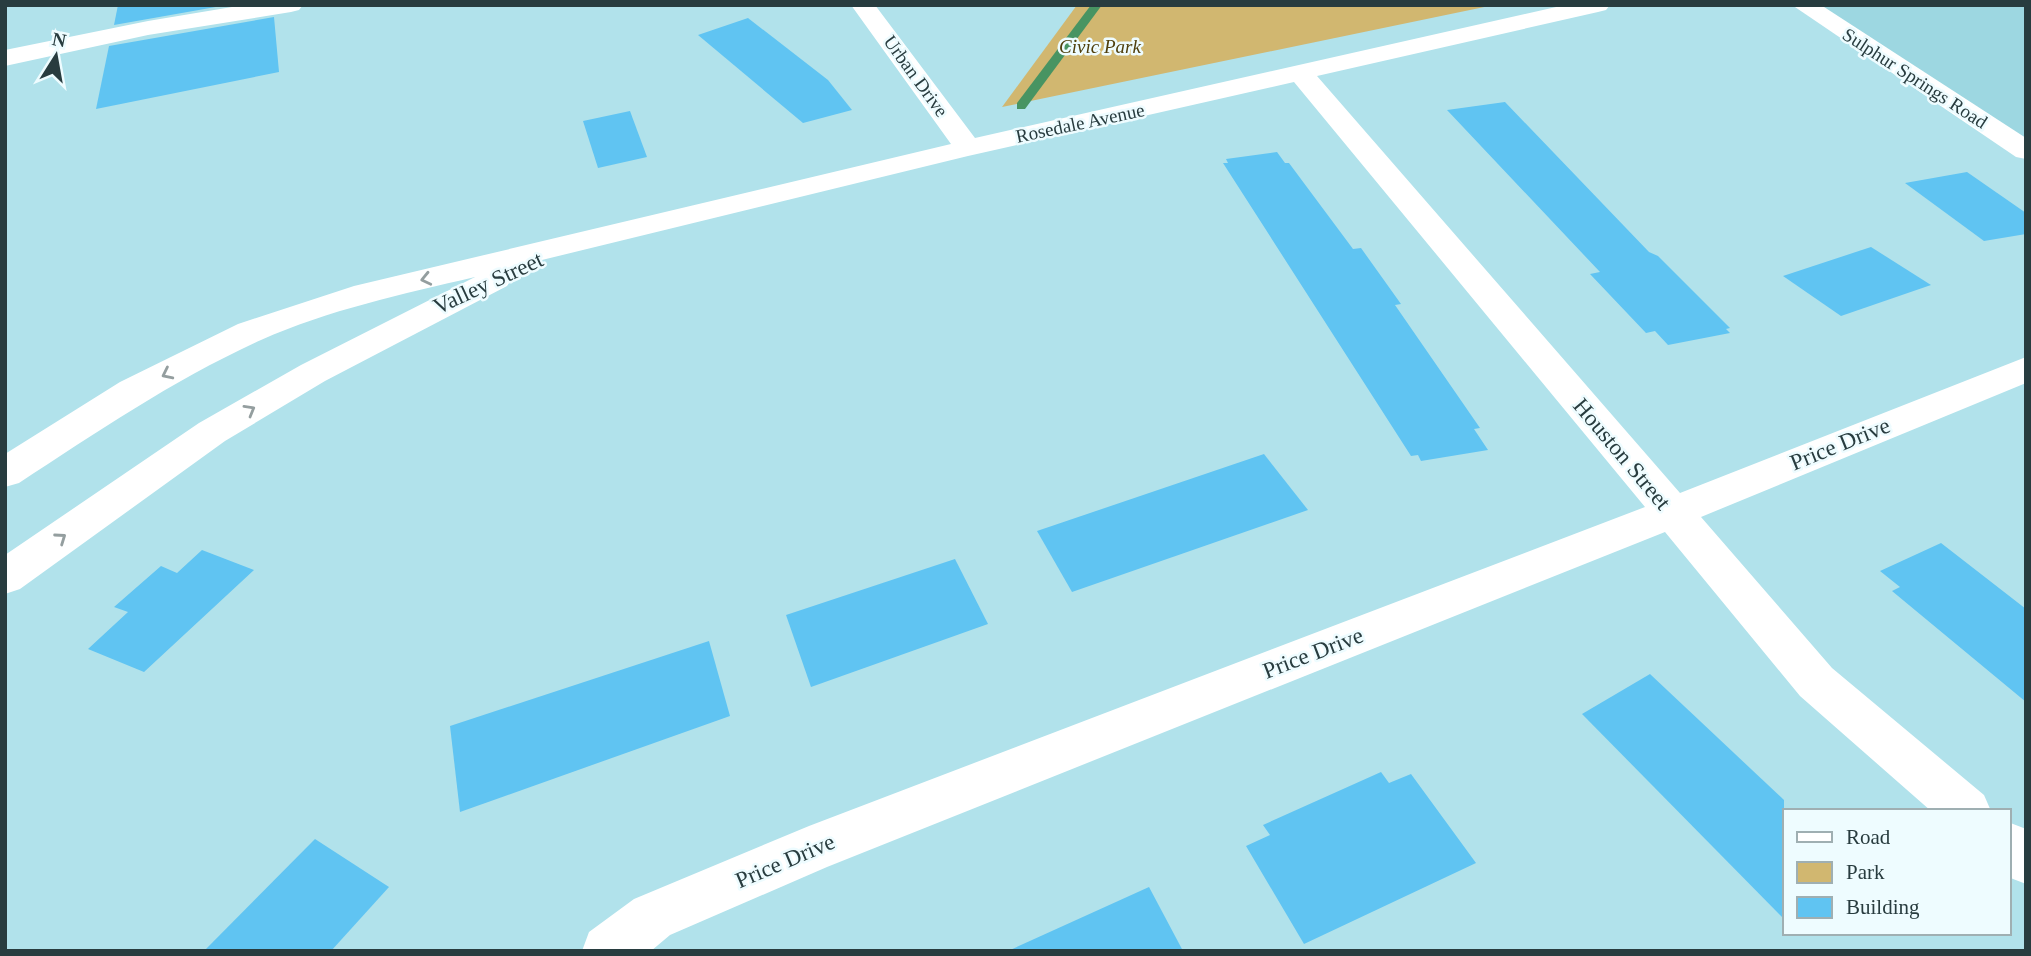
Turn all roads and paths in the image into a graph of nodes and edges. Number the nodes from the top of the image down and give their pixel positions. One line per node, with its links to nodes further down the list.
1 (291, 5): 5 (street)
2 (863, 5): 9 (street, Urban Drive)
3 (1598, 5): 6 (street, Rosedale Avenue)
4 (1804, 5): 10 (street, Sulphur Springs Road)
5 (5, 58)
6 (1301, 74): 8 (street, Rosedale Avenue); 14 (street, Houston Street)
7 (1149, 78): 8 (street)
8 (1195, 98): 9 (street, Rosedale Avenue)
9 (968, 148): 11 (street, Rosedale Avenue)
10 (2026, 151)
11 (564, 247): 13 (street, Valley Street, one-way to 13); 15 (street, Valley Street, one-way to 11)
12 (2026, 369): 14 (street, Price Drive)
13 (5, 473)
14 (1671, 513): 16 (street, Houston Street); 19 (street, Price Drive)
15 (5, 577)
16 (1965, 809)
17 (2010, 848): 18 (street)
18 (2026, 860)
19 (608, 951)

